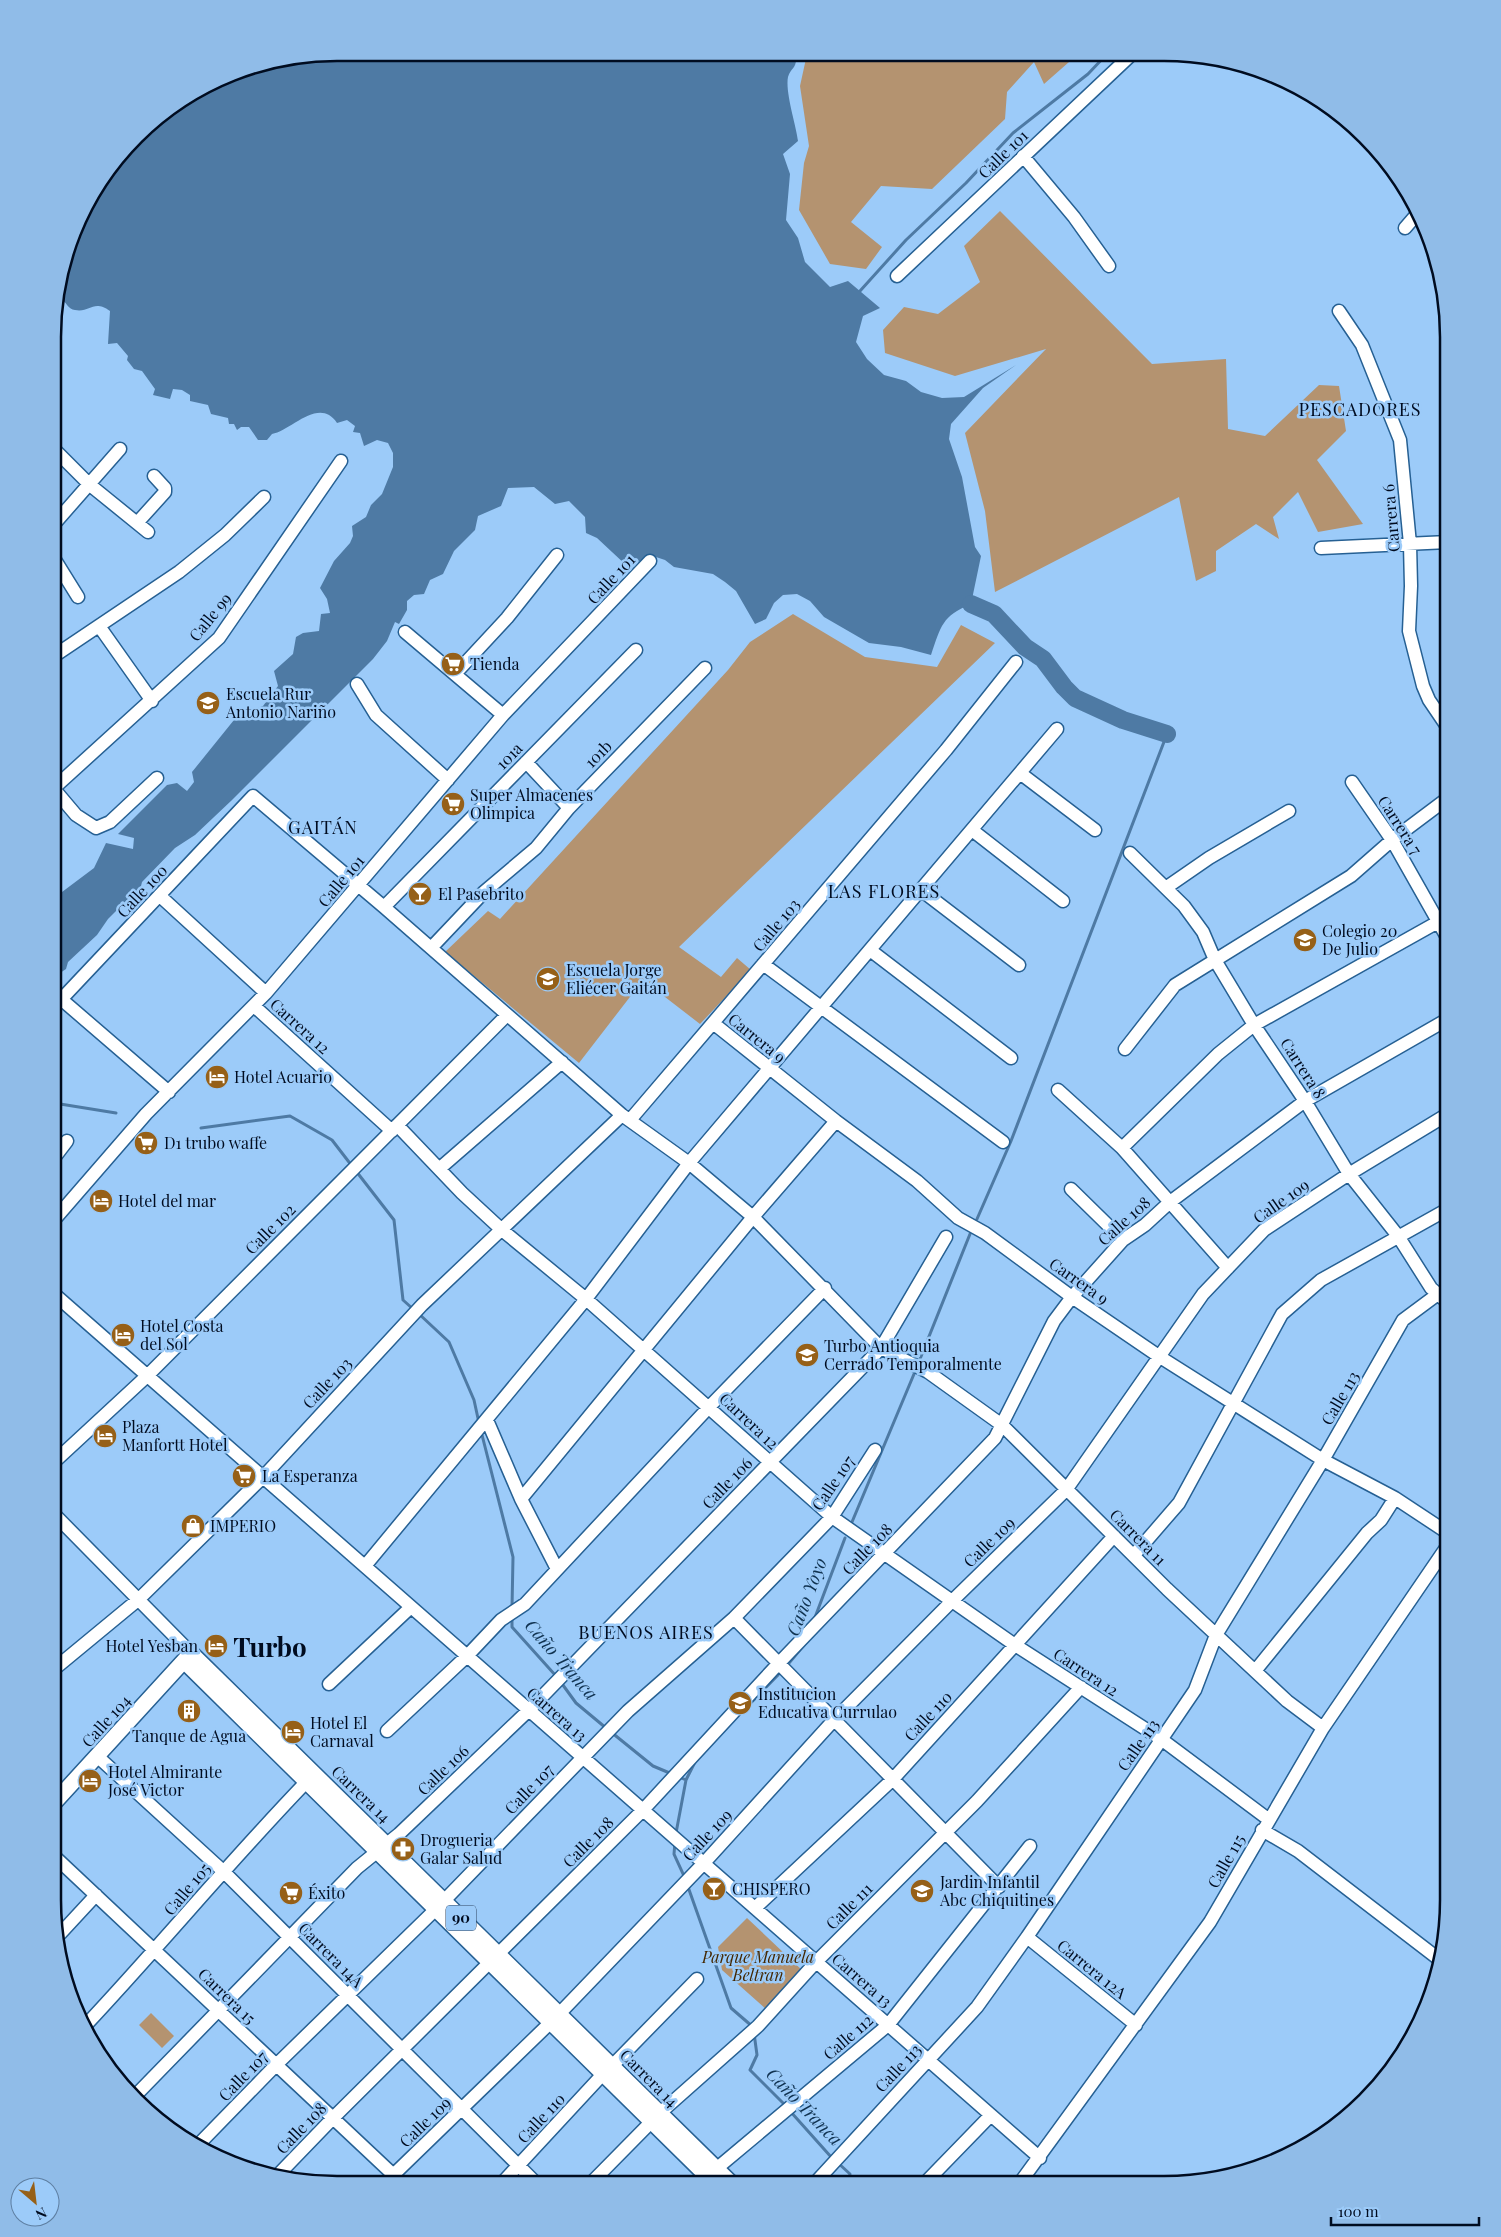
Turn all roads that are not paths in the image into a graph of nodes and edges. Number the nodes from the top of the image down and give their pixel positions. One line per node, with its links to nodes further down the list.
1 (1125, 61): 2 (street, Calle 101)
2 (1023, 156): 5 (street); 6 (street, Calle 101)
3 (1413, 219): 4 (street)
4 (1405, 228)
5 (1109, 266)
6 (898, 276)
7 (1339, 310): 18 (street, Carrera 6)
8 (120, 449): 12 (street)
9 (61, 456): 12 (street)
10 (341, 462): 32 (street, Calle 99)
11 (154, 476): 15 (street)
12 (90, 485): 14 (street); 15 (street)
13 (264, 497): 24 (street)
14 (61, 516)
15 (137, 523): 16 (street)
16 (148, 532)
17 (1440, 542): 18 (street)
18 (1410, 544): 19 (street); 34 (street, Carrera 6)
19 (1321, 548)
20 (558, 555): 30 (street)
21 (650, 561): 33 (street, Calle 101)
22 (61, 570): 23 (street)
23 (78, 597)
24 (99, 626): 26 (street); 32 (street)
25 (404, 632): 30 (street)
26 (61, 649)
27 (636, 650): 36 (street, 101a)
28 (1016, 662): 62 (street, Calle 103)
29 (705, 668): 45 (street, 101b)
30 (455, 674): 33 (street)
31 (357, 684): 39 (street)
32 (152, 701): 40 (street, Calle 99)
33 (503, 715): 39 (street, Calle 101)
34 (1440, 716)
35 (1057, 730): 37 (street)
36 (526, 762): 45 (street); 56 (street, 101a)
37 (1020, 773): 47 (street); 48 (street)
38 (157, 778): 43 (street)
39 (448, 780): 51 (street, Calle 101)
40 (61, 782)
41 (1352, 782): 49 (street, Carrera 7)
42 (253, 796): 51 (street, Carrera 11); 54 (street, Calle 100)
43 (61, 797)
44 (1440, 804): 49 (street)
45 (569, 808): 59 (street, 101b)
46 (1290, 811): 52 (street)
47 (972, 830): 53 (street); 55 (street)
48 (1094, 830)
49 (1392, 840): 57 (street, Carrera 7); 61 (street)
50 (1130, 853): 52 (street, Carrera 8)
51 (359, 886): 56 (street, Carrera 11); 64 (street, Calle 101)
52 (1167, 887): 61 (street, Carrera 8)
53 (921, 890): 60 (street); 63 (street)
54 (160, 896): 64 (street, Carrera 12); 65 (street, Calle 100)
55 (1063, 901)
56 (384, 907): 59 (street, Carrera 11)
57 (1440, 913)
58 (1440, 920): 72 (street)
59 (431, 948): 69 (street, Carrera 11)
60 (870, 950): 68 (street); 74 (street)
61 (1215, 960): 72 (street, Carrera 8); 73 (street)
62 (764, 964): 68 (street); 70 (street, Calle 103)
63 (1019, 965)
64 (266, 993): 67 (street, Calle 101)
65 (61, 1000)
66 (61, 1005): 78 (street)
67 (254, 1006): 78 (street, Calle 101); 83 (street, Carrera 12)
68 (821, 1008): 76 (street); 85 (street)
69 (508, 1015): 75 (street, Carrera 11); 83 (street, Calle 102)
70 (713, 1023): 76 (street, Carrera 9); 80 (street, Calle 103)
71 (1440, 1024): 79 (street, Calle 108)
72 (1254, 1025): 79 (street, Carrera 8); 87 (street)
73 (1125, 1049)
74 (1011, 1058)
75 (562, 1062): 80 (street, Carrera 11); 89 (street)
76 (769, 1068): 82 (street, Carrera 9); 88 (street)
77 (1058, 1090): 87 (street)
78 (169, 1092): 93 (street, Calle 101)
79 (1305, 1101): 90 (street, Carrera 8); 92 (street, Calle 108)
80 (626, 1118): 88 (street, Carrera 11); 96 (street, Calle 103)
81 (1440, 1119): 90 (street, Calle 109)
82 (836, 1121): 95 (street); 103 (street, Carrera 9)
83 (394, 1128): 89 (street, Carrera 12); 110 (street, Calle 102)
84 (67, 1140): 86 (street)
85 (1003, 1142)
86 (61, 1148)
87 (1122, 1148): 92 (street)
88 (689, 1163): 95 (street, Carrera 11); 105 (street)
89 (438, 1169): 96 (street, Carrera 12)
90 (1349, 1174): 97 (street, Carrera 8); 100 (street, Calle 109)
91 (1071, 1189): 99 (street)
92 (1170, 1202): 99 (street, Calle 108); 100 (street)
93 (61, 1212)
94 (1440, 1213): 97 (street)
95 (753, 1218): 101 (street, Carrera 11); 108 (street)
96 (502, 1230): 105 (street, Carrera 12); 119 (street, Calle 103)
97 (1398, 1236): 102 (street, Carrera 8); 111 (street)
98 (946, 1237): 107 (street, Calle 106)
99 (1123, 1240): 103 (street, Calle 108)
100 (1228, 1268): 109 (street, Calle 109)
101 (824, 1288): 107 (street, Carrera 11); 112 (street)
102 (1440, 1296)
103 (1072, 1297): 109 (street, Carrera 9); 114 (street, Calle 108)
104 (61, 1299): 110 (street, Carrera 13)
105 (586, 1299): 108 (street, Carrera 12); 113 (street)
106 (1440, 1302): 117 (street, Calle 113)
107 (881, 1348): 114 (street, Carrera 11); 118 (street, Calle 106)
108 (644, 1349): 112 (street, Carrera 12); 122 (street)
109 (1160, 1357): 111 (street, Carrera 9); 120 (street, Calle 109)
110 (147, 1376): 116 (street, Calle 102); 119 (street, Carrera 13)
111 (1233, 1402): 117 (street, Carrera 9); 128 (street)
112 (710, 1406): 118 (street, Carrera 12); 131 (street)
113 (486, 1422): 122 (street); 130 (street)
114 (1002, 1425): 120 (street, Carrera 11); 127 (street, Calle 108)
115 (875, 1450): 123 (street, Calle 107)
116 (61, 1456)
117 (1323, 1460): 121 (street, Carrera 9); 136 (street, Calle 113)
118 (770, 1463): 123 (street, Carrera 12); 145 (street, Calle 106)
119 (262, 1477): 130 (street, Carrera 13); 132 (street, Calle 103)
120 (1066, 1490): 126 (street, Carrera 11); 133 (street, Calle 109)
121 (1395, 1498): 125 (street, Carrera 9); 142 (street)
122 (520, 1499): 131 (street)
123 (832, 1518): 127 (street, Carrera 12); 135 (street, Calle 107)
124 (61, 1521): 132 (street, Carrera 14)
125 (1440, 1528)
126 (1114, 1536): 128 (street, Carrera 11); 137 (street, Calle 110)
127 (885, 1554): 133 (street, Carrera 12); 141 (street, Calle 108)
128 (1134, 1556): 136 (street, Carrera 11)
129 (1440, 1557): 147 (street, Calle 115)
130 (365, 1566): 134 (street, Carrera 13)
131 (557, 1570): 138 (street)
132 (138, 1599): 139 (street, Carrera 14); 140 (street, Calle 103)
133 (952, 1601): 137 (street, Carrera 12); 146 (street, Calle 109)
134 (411, 1607): 138 (street, Carrera 13); 143 (street)
135 (734, 1618): 141 (street); 151 (street, Calle 107)
136 (1216, 1634): 142 (street, Carrera 11); 149 (street, Calle 113)
137 (1015, 1645): 144 (street, Carrera 12); 153 (street, Calle 110)
138 (467, 1656): 145 (street, Carrera 13); 148 (street)
139 (188, 1657): 150 (main road, Calle 104); 152 (main road, Carrera 14 / 90)
140 (61, 1663)
141 (779, 1663): 146 (street); 155 (street, Calle 108)
142 (1255, 1671): 147 (street, Carrera 11)
143 (329, 1684)
144 (1081, 1687): 149 (street, Carrera 12); 157 (street, Calle 111)
145 (528, 1710): 151 (street, Carrera 13); 159 (street, Calle 106)
146 (833, 1721): 153 (street); 161 (street, Calle 109)
147 (1323, 1728): 156 (street, Calle 115)
148 (387, 1731)
149 (1161, 1739): 156 (street, Carrera 12); 168 (street, Calle 113)
150 (98, 1756): 154 (main road, Calle 104); 162 (street, Carrera 14A)
151 (583, 1758): 155 (street, Carrera 13); 165 (street, Calle 107)
152 (311, 1777): 159 (main road, Carrera 14 / 90); 162 (street, Calle 105)
153 (892, 1779): 157 (street); 166 (street, Calle 110)
154 (61, 1791)
155 (643, 1810): 161 (street, Carrera 13); 172 (street, Calle 108)
156 (1265, 1824): 171 (street, Carrera 12); 180 (street, Calle 115)
157 (944, 1833): 163 (street); 173 (street, Calle 111)
158 (1030, 1846): 163 (street, Calle 112)
159 (382, 1847): 165 (main road, Carrera 14 / 90); 169 (street, Calle 106)
160 (61, 1862): 164 (street, Carrera 15)
161 (704, 1863): 166 (street, Carrera 13); 177 (street, Calle 109)
162 (223, 1871): 169 (street, Carrera 14A); 170 (street, Calle 105)
163 (999, 1887): 179 (street, Calle 112)
164 (96, 1895): 167 (street); 170 (street, Carrera 15)
165 (440, 1905): 172 (main road, Carrera 14 / 90); 175 (street, Calle 107)
166 (755, 1908): 173 (street, Carrera 13)
167 (63, 1930)
168 (1027, 1937): 180 (street, Carrera 12A); 182 (street, Calle 113)
169 (291, 1938): 175 (street, Carrera 14A); 176 (street, Calle 106)
170 (156, 1950): 176 (street, Carrera 15); 178 (street, Calle 105)
171 (1434, 1955)
172 (494, 1958): 177 (main road, Carrera 14 / 90); 181 (street, Calle 108)
173 (816, 1962): 179 (street, Carrera 13); 188 (street, Calle 111)
174 (696, 1979): 184 (street, Calle 110)
175 (348, 1995): 181 (street, Carrera 14A); 183 (street, Calle 107)
176 (219, 2011): 183 (street, Carrera 15); 185 (street, Calle 106)
177 (555, 2018): 184 (main road, Carrera 14 / 90); 186 (street, Calle 109)
178 (90, 2021)
179 (888, 2025): 182 (street, Carrera 13); 200 (street, Calle 112)
180 (1136, 2026): 191 (street, Calle 115)
181 (403, 2049): 186 (street, Carrera 14A); 189 (street, Calle 108)
182 (928, 2060): 187 (street, Carrera 13); 201 (street, Calle 113)
183 (276, 2065): 189 (street, Carrera 15); 190 (street, Calle 107)
184 (607, 2070): 188 (main road, Carrera 14 / 90); 192 (street, Calle 110)
185 (139, 2091)
186 (462, 2108): 192 (street, Carrera 14A); 195 (street, Calle 109)
187 (991, 2116): 191 (street, Carrera 13); 202 (street)
188 (656, 2118): 198 (street, Calle 111); 199 (main road, Carrera 14 / 90)
189 (332, 2119): 193 (street, Calle 108); 194 (street, Carrera 15)
190 (203, 2141)
191 (1040, 2158): 203 (street, Calle 115)
192 (519, 2165): 196 (street, Calle 110); 197 (street, Carrera 14A)
193 (283, 2170)
194 (389, 2176)
195 (397, 2176)
196 (509, 2176)
197 (529, 2176)
198 (597, 2176)
199 (708, 2176)
200 (712, 2176)
201 (822, 2176)
202 (932, 2176)
203 (1025, 2176)

